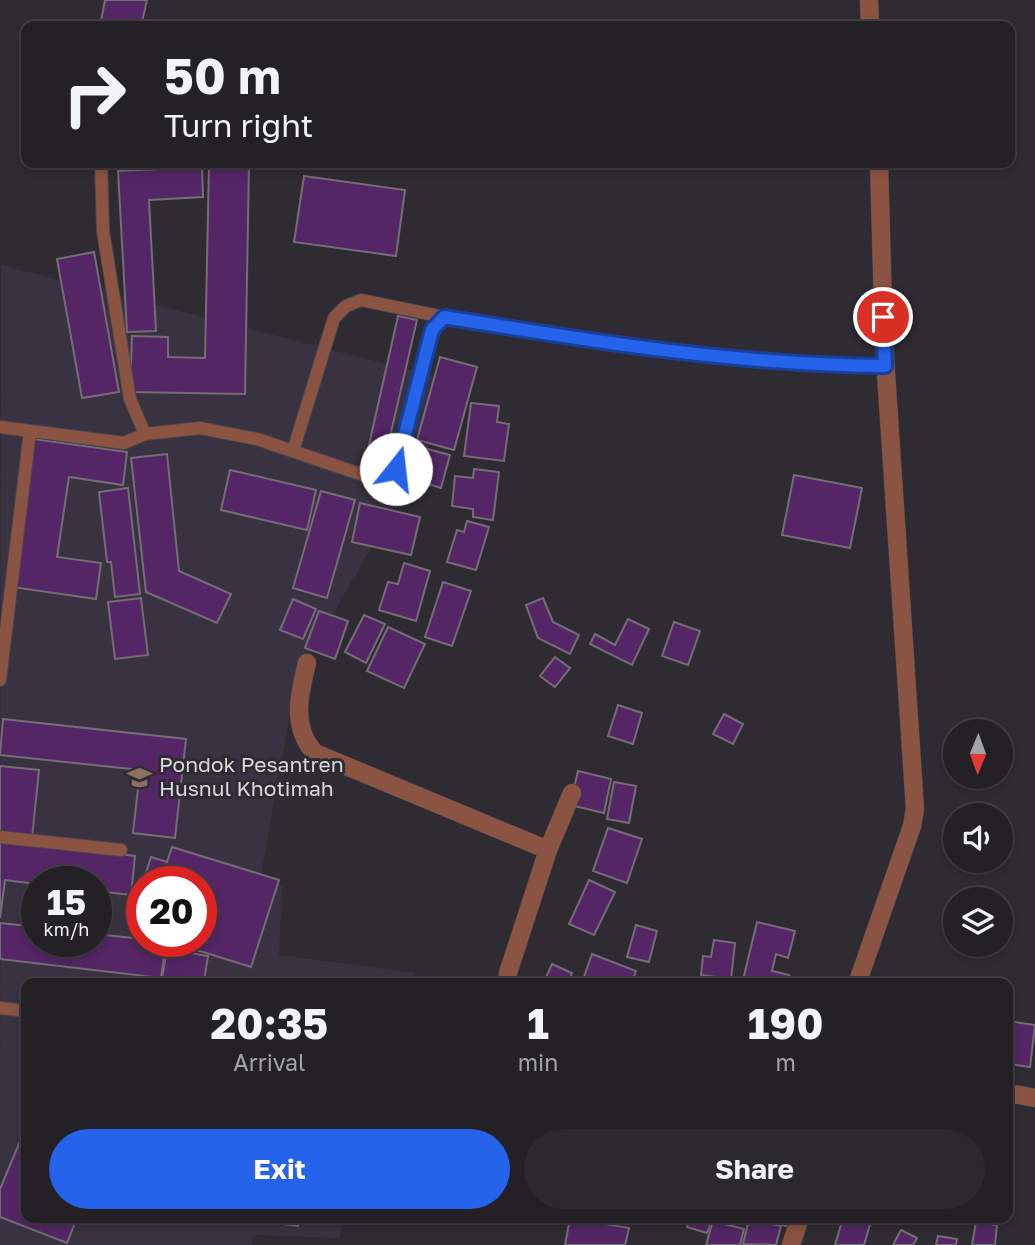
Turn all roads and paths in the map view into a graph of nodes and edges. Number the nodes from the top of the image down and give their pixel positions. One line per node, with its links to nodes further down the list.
1 (869, 0): 2 (street)
2 (870, 21)
3 (101, 168): 9 (lane)
4 (879, 168): 6 (street)
5 (444, 317): 6 (lane); 10 (lane); 10 (lane)
6 (885, 366): 18 (street)
7 (0, 427): 8 (lane)
8 (30, 431): 9 (lane); 12 (lane)
9 (145, 434): 10 (lane)
10 (293, 451)
11 (307, 663): 16 (street)
12 (0, 680)
13 (572, 793): 16 (street)
14 (0, 836): 15 (lane)
15 (121, 850)
16 (548, 850): 17 (street)
17 (508, 978)
18 (859, 978)
19 (0, 1008): 20 (lane)
20 (21, 1010)
21 (1013, 1094): 22 (street)
22 (1035, 1098)
23 (798, 1223): 24 (street)
24 (791, 1245)

